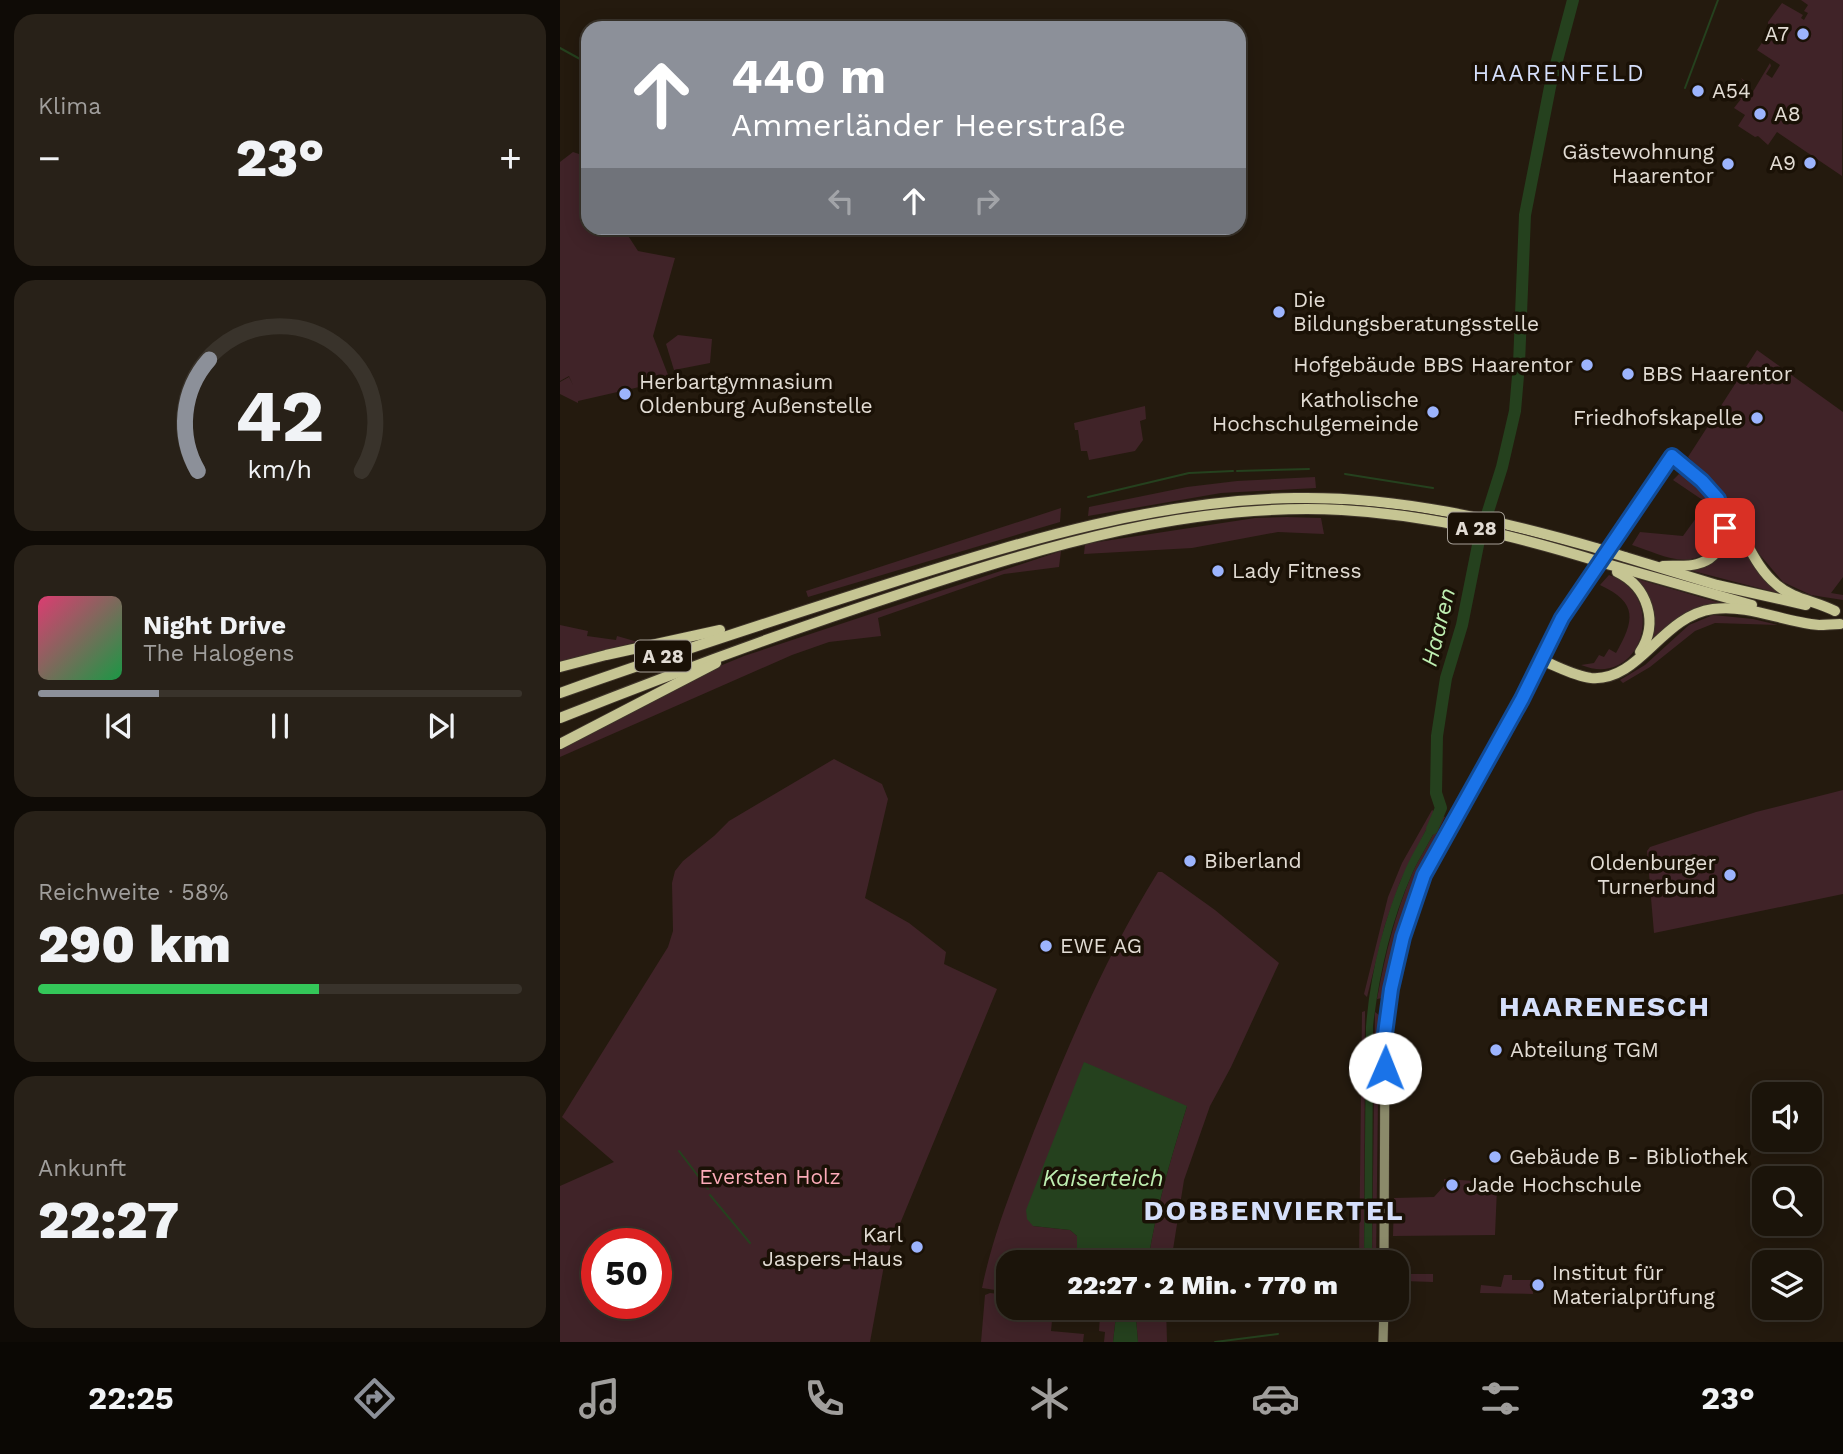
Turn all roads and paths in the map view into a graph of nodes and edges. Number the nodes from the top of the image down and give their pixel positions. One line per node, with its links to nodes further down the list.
1 (1672, 456): 2 (highway); 11 (main road)
2 (1718, 499): 6 (highway); 7 (highway)
3 (1315, 503): 4 (highway, A 28); 5 (highway, A 28, bridge); 5 (highway, A 28, bridge)
4 (1052, 540): 8 (highway, A 28); 10 (highway, A 28)
5 (1620, 566): 6 (highway, A 28); 9 (highway, A 28); 12 (highway)
6 (1652, 566): 7 (highway, A 28)
7 (1839, 611)
8 (768, 622): 13 (highway); 14 (highway, A 28)
9 (1842, 624): 12 (highway)
10 (743, 648): 15 (highway, A 28); 16 (highway)
11 (1541, 660): 12 (highway); 17 (main road)
12 (1631, 665)
13 (560, 667)
14 (560, 693)
15 (560, 718)
16 (560, 744)
17 (1384, 1250)
18 (1384, 1320): 19 (main road)
19 (1383, 1342)

